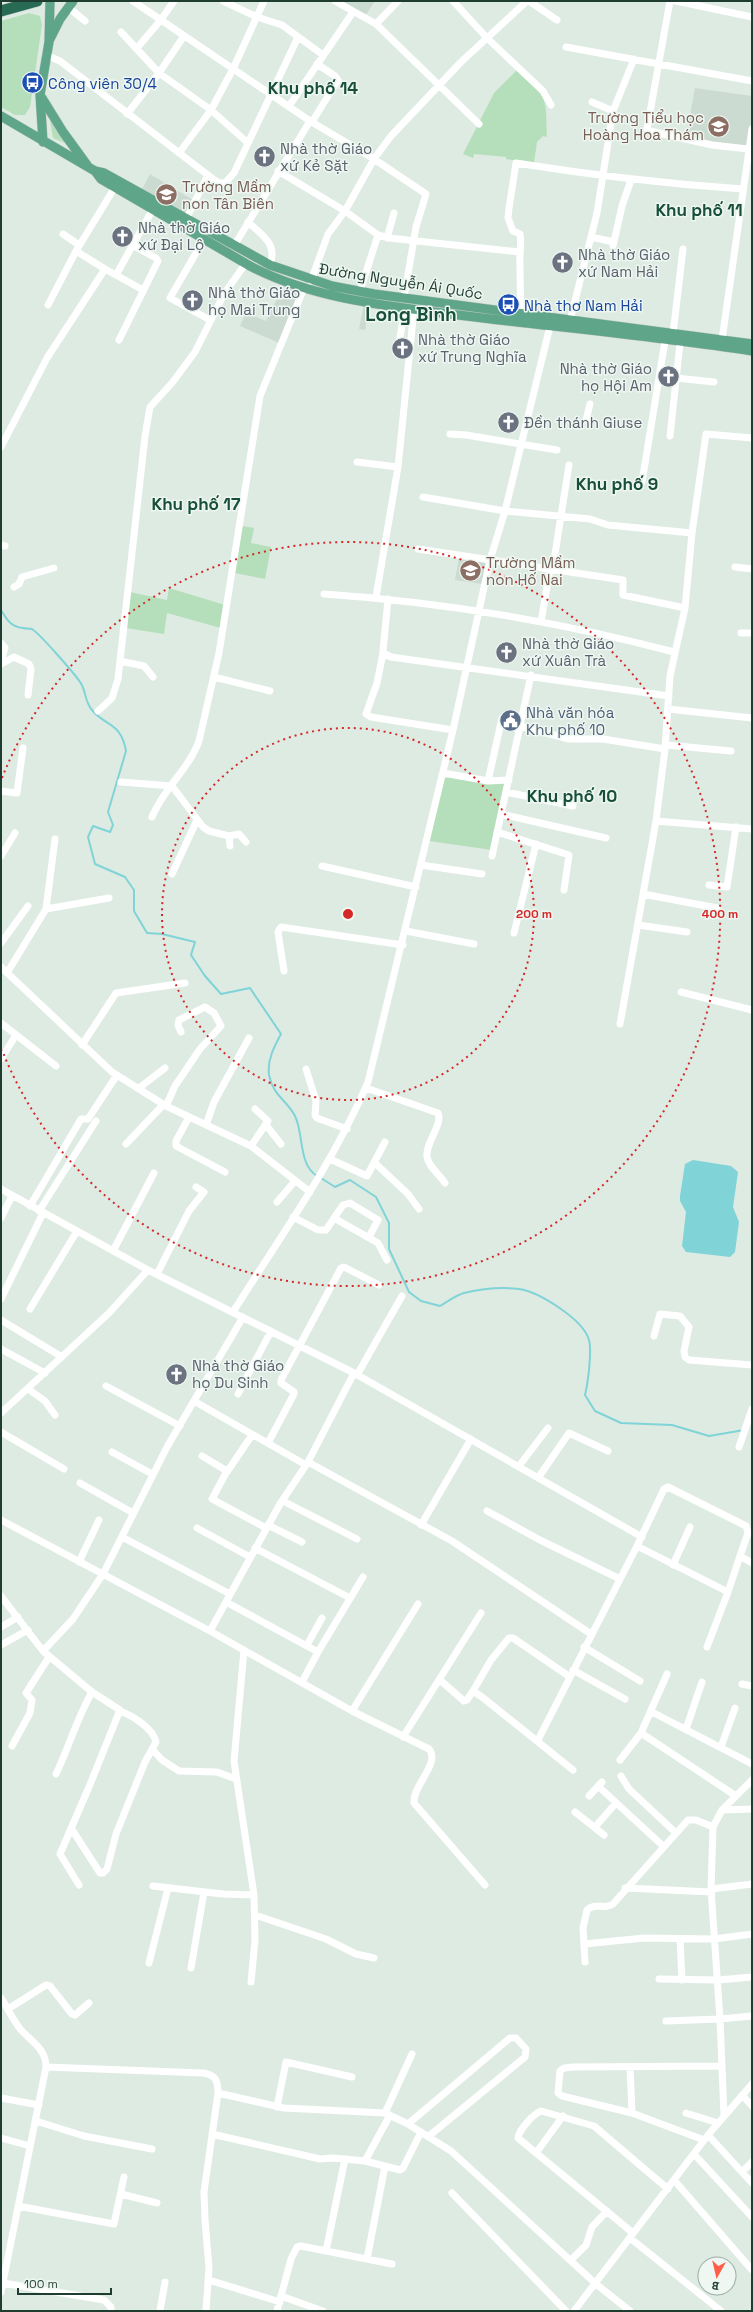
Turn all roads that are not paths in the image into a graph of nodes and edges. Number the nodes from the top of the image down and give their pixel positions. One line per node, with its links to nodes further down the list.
1 (37, 1): 14 (highway)
2 (50, 1): 26 (main road)
3 (133, 1): 20 (street)
4 (174, 1): 20 (street)
5 (223, 1): 16 (street)
6 (264, 1): 16 (street)
7 (335, 1): 15 (street)
8 (398, 1): 21 (street)
9 (453, 1): 25 (street)
10 (528, 1): 18 (street); 25 (street)
11 (670, 1): 33 (street)
12 (676, 1): 17 (street)
13 (71, 4): 19 (street); 26 (main road)
14 (1, 11)
15 (353, 12): 21 (street); 30 (street)
16 (258, 17): 24 (street); 34 (street)
17 (752, 17)
18 (558, 20)
19 (85, 21)
20 (160, 21): 23 (street); 28 (street)
21 (376, 24): 37 (street)
22 (121, 32): 28 (street)
23 (184, 36): 34 (street); 35 (street)
24 (298, 37): 30 (street); 38 (street)
25 (487, 38): 37 (street); 41 (street)
26 (49, 42): 29 (main road)
27 (566, 47): 31 (street)
28 (137, 48): 35 (street)
29 (46, 55): 39 (main road); 45 (street)
30 (323, 55): 32 (street)
31 (634, 59): 33 (street); 44 (street)
32 (317, 64): 42 (street); 47 (street)
33 (658, 64): 36 (street); 52 (street)
34 (233, 69): 38 (street); 43 (street)
35 (159, 73): 43 (street); 45 (street)
36 (752, 81)
37 (439, 85): 48 (street); 54 (street)
38 (270, 93): 42 (street); 51 (street)
39 (40, 95): 50 (main road); 55 (main road)
40 (592, 102): 44 (street)
41 (551, 105)
42 (289, 106): 47 (street)
43 (211, 110): 51 (street); 53 (street)
44 (613, 110): 57 (street)
45 (127, 114): 53 (street)
46 (1, 116): 50 (main road, Đường Nguyễn Ái Quốc)
47 (311, 122): 54 (street); 56 (street)
48 (479, 124)
49 (752, 129): 52 (street)
50 (43, 142): 55 (main road, Đường Nguyễn Ái Quốc)
51 (248, 143): 58 (street)
52 (749, 152): 61 (street)
53 (179, 153): 58 (street)
54 (374, 159): 63 (street); 72 (street)
55 (92, 169): 60 (main road, Đường Nguyễn Ái Quốc); 65 (main road, Đường Nguyễn Ái Quốc)
56 (278, 171): 63 (street); 66 (street)
57 (602, 174): 59 (street); 69 (street); 77 (street)
58 (208, 175): 65 (street)
59 (631, 180): 61 (street); 69 (street)
60 (115, 187): 62 (main road, Đường Nguyễn Ái Quốc); 75 (street)
61 (743, 189): 96 (street)
62 (153, 209): 71 (main road, Đường Nguyễn Ái Quốc); 73 (street)
63 (345, 211): 68 (street); 82 (street)
64 (394, 213): 70 (street)
65 (186, 219): 74 (main road, Đường Nguyễn Ái Quốc)
66 (248, 222): 74 (street); 79 (street)
67 (63, 234): 75 (street)
68 (378, 235): 70 (street); 85 (street)
69 (592, 237): 92 (street)
70 (387, 238): 72 (street)
71 (204, 239): 78 (main road, Đường Nguyễn Ái Quốc); 91 (street)
72 (414, 242): 77 (street); 86 (street)
73 (134, 246): 81 (street); 84 (street)
74 (234, 246): 79 (main road, Đường Nguyễn Ái Quốc)
75 (78, 248): 80 (street); 88 (street)
76 (684, 250): 94 (street)
77 (520, 252): 90 (street)
78 (246, 263): 83 (main road, Đường Nguyễn Ái Quốc); 91 (street)
79 (270, 265): 82 (main road, Đường Nguyễn Ái Quốc)
80 (104, 269): 81 (street); 110 (street)
81 (116, 275): 84 (street)
82 (311, 280): 85 (main road, Đường Nguyễn Ái Quốc)
83 (304, 288): 89 (main road, Đường Nguyễn Ái Quốc); 145 (street)
84 (143, 290): 95 (street)
85 (360, 291): 86 (main road, Đường Nguyễn Ái Quốc)
86 (404, 298): 87 (main road, Đường Nguyễn Ái Quốc)
87 (415, 299): 89 (main road); 90 (main road, Đường Nguyễn Ái Quốc)
88 (48, 305)
89 (410, 308): 93 (main road, Đường Nguyễn Ái Quốc); 98 (street); 114 (street)
90 (520, 314): 92 (main road, Đường Nguyễn Ái Quốc)
91 (210, 320): 140 (street)
92 (570, 321): 94 (main road, Đường Nguyễn Ái Quốc)
93 (550, 326): 97 (main road, Đường Nguyễn Ái Quốc); 109 (street)
94 (673, 334): 96 (main road, Đường Nguyễn Ái Quốc)
95 (119, 340)
96 (722, 340): 100 (main road, Đường Nguyễn Ái Quốc)
97 (665, 341): 99 (main road, Đường Nguyễn Ái Quốc); 115 (street)
98 (399, 343)
99 (680, 343): 101 (main road, Đường Nguyễn Ái Quốc); 102 (street)
100 (752, 344)
101 (752, 351)
102 (676, 378): 103 (street); 107 (street)
103 (714, 382)
104 (590, 404): 105 (street)
105 (586, 420)
106 (450, 434): 109 (street)
107 (670, 436)
108 (752, 438): 119 (street)
109 (521, 446): 111 (street); 117 (street)
110 (1, 447)
111 (557, 450)
112 (357, 462): 114 (street)
113 (569, 465): 118 (street)
114 (398, 467): 129 (street)
115 (642, 482)
116 (423, 497): 117 (street)
117 (505, 511): 118 (street); 122 (street)
118 (562, 516): 119 (street); 121 (street)
119 (692, 532): 131 (street)
120 (418, 549): 122 (street)
121 (555, 554)
122 (490, 560): 126 (street); 132 (street)
123 (735, 567): 125 (street)
124 (54, 568): 127 (street)
125 (752, 569)
126 (550, 570): 131 (street); 133 (street)
127 (14, 587)
128 (324, 594): 129 (street)
129 (376, 598): 130 (street)
130 (388, 599): 132 (street); 138 (street)
131 (685, 608): 137 (street)
132 (478, 612): 133 (street); 142 (street)
133 (541, 622): 137 (street)
134 (752, 632): 135 (street)
135 (741, 633)
136 (1, 643): 139 (street)
137 (674, 652): 148 (street)
138 (383, 653): 142 (street); 154 (street)
139 (1, 660)
140 (120, 661): 144 (street); 150 (street)
141 (1, 664): 147 (street)
142 (466, 667): 143 (street); 154 (street)
143 (531, 675): 148 (street); 153 (street)
144 (154, 677)
145 (214, 677): 146 (street); 162 (street)
146 (270, 690)
147 (28, 695)
148 (669, 696): 149 (street)
149 (668, 709): 152 (street); 155 (street)
150 (98, 712)
151 (502, 718): 159 (street)
152 (752, 718)
153 (520, 726): 155 (street); 160 (street)
154 (453, 730): 158 (street)
155 (666, 747): 157 (street); 169 (street)
156 (23, 748): 163 (street)
157 (731, 751)
158 (443, 773): 159 (street); 182 (street)
159 (488, 780): 160 (street)
160 (509, 780): 164 (street)
161 (121, 782): 162 (street)
162 (172, 786): 167 (street); 168 (street)
163 (1, 791)
164 (506, 792): 165 (street); 166 (street)
165 (573, 806)
166 (501, 814): 173 (street); 175 (street)
167 (152, 817)
168 (198, 820): 174 (street); 184 (street)
169 (656, 821): 170 (street); 189 (street)
170 (736, 827): 171 (street); 186 (street)
171 (752, 829)
172 (15, 832): 180 (street)
173 (498, 832): 178 (street); 181 (street)
174 (229, 836): 177 (street); 179 (street)
175 (606, 838)
176 (55, 839): 193 (street)
177 (246, 842)
178 (536, 844): 188 (street); 197 (street)
179 (230, 846)
180 (1, 856)
181 (492, 856)
182 (421, 865): 185 (street); 187 (street)
183 (322, 866): 187 (street)
184 (172, 874)
185 (482, 874)
186 (709, 885)
187 (416, 887): 195 (street)
188 (564, 890)
189 (643, 894): 192 (street); 194 (street)
190 (109, 898): 193 (street)
191 (28, 906): 198 (street)
192 (717, 908)
193 (46, 909): 203 (street)
194 (638, 925): 196 (street); 208 (street)
195 (406, 931): 199 (street); 200 (street)
196 (687, 932)
197 (514, 933)
198 (1, 943)
199 (474, 944)
200 (403, 945): 202 (street); 219 (street)
201 (1, 967): 203 (street)
202 (284, 972)
203 (7, 973): 212 (street)
204 (185, 983): 212 (street)
205 (681, 992): 206 (street)
206 (752, 1010)
207 (1, 1023): 210 (street)
208 (620, 1024)
209 (181, 1032): 220 (street)
210 (16, 1035): 213 (street); 214 (street)
211 (249, 1038): 224 (street)
212 (82, 1045): 217 (street)
213 (1, 1059)
214 (56, 1066)
215 (165, 1068): 218 (street)
216 (306, 1069): 226 (street)
217 (117, 1075): 218 (street); 242 (street)
218 (139, 1088): 220 (street)
219 (366, 1088): 226 (street); 236 (street)
220 (165, 1106): 222 (street); 228 (street)
221 (255, 1109): 225 (street)
222 (189, 1117): 224 (street); 233 (street)
223 (96, 1121): 244 (street)
224 (206, 1125): 230 (street)
225 (266, 1125): 229 (street); 230 (street)
226 (347, 1129): 231 (street)
227 (385, 1142): 232 (street)
228 (126, 1144)
229 (281, 1144)
230 (251, 1146): 235 (street)
231 (330, 1159): 232 (street); 239 (street)
232 (375, 1163): 243 (street)
233 (225, 1172)
234 (154, 1173): 250 (street)
235 (295, 1181): 239 (street); 241 (street)
236 (445, 1183)
237 (196, 1187): 253 (street)
238 (1, 1189): 240 (street)
239 (310, 1192): 245 (street)
240 (12, 1196): 242 (street); 246 (street)
241 (277, 1202)
242 (30, 1206): 244 (street)
243 (419, 1210)
244 (41, 1212): 248 (street); 256 (street)
245 (293, 1217): 247 (street); 258 (street)
246 (1, 1218)
247 (334, 1218): 249 (street); 249 (street)
248 (77, 1231): 250 (street); 257 (street)
249 (369, 1237): 251 (street)
250 (113, 1251): 252 (street)
251 (387, 1260)
252 (148, 1270): 253 (street); 265 (street)
253 (157, 1274): 258 (street)
254 (379, 1285): 263 (street)
255 (402, 1296): 268 (street)
256 (1, 1299)
257 (30, 1308)
258 (233, 1312): 259 (street)
259 (243, 1317): 261 (street); 272 (street)
260 (1, 1320): 265 (street)
261 (271, 1331): 263 (street); 271 (street)
262 (654, 1336): 266 (street)
263 (300, 1346): 268 (street); 281 (street)
264 (1, 1349): 267 (street)
265 (62, 1356): 267 (street)
266 (752, 1365)
267 (45, 1373): 270 (street)
268 (356, 1374): 280 (street); 286 (street)
269 (106, 1386): 276 (street)
270 (28, 1389): 274 (street); 275 (street)
271 (238, 1394)
272 (194, 1401): 276 (street); 279 (street)
273 (752, 1409): 282 (street)
274 (1, 1413)
275 (55, 1415)
276 (180, 1426): 290 (street)
277 (548, 1428): 287 (street)
278 (1, 1432): 288 (street)
279 (252, 1434): 281 (street); 289 (street)
280 (471, 1439): 287 (street); 298 (street)
281 (268, 1443): 286 (street)
282 (739, 1447)
283 (608, 1451): 291 (street)
284 (112, 1452): 290 (street)
285 (202, 1456): 289 (street)
286 (307, 1463): 293 (street); 298 (street)
287 (519, 1466): 291 (street)
288 (64, 1469)
289 (227, 1472): 299 (street)
290 (152, 1474): 295 (street)
291 (538, 1478): 303 (street)
292 (80, 1483): 295 (street)
293 (282, 1501): 299 (street); 304 (street)
294 (487, 1511): 315 (street)
295 (133, 1512): 302 (street)
296 (1, 1520): 310 (street)
297 (99, 1520): 310 (street)
298 (421, 1526): 328 (street)
299 (267, 1527): 305 (street); 307 (street)
300 (690, 1527): 312 (street)
301 (197, 1528): 309 (street)
302 (122, 1537): 313 (street); 317 (street)
303 (642, 1537): 306 (street); 308 (street)
304 (357, 1539)
305 (302, 1542)
306 (637, 1546): 312 (street); 315 (street)
307 (255, 1548): 309 (street); 319 (street)
308 (740, 1556): 311 (street); 316 (street)
309 (250, 1557): 317 (street)
310 (80, 1562): 313 (street)
311 (752, 1563)
312 (673, 1565): 316 (street)
313 (103, 1574): 327 (street); 334 (street)
314 (363, 1577): 319 (street)
315 (620, 1579): 328 (street)
316 (728, 1592): 332 (street)
317 (230, 1594): 320 (street)
318 (1, 1596): 323 (street)
319 (350, 1598): 335 (street)
320 (226, 1602): 327 (street); 330 (street)
321 (418, 1604): 350 (street)
322 (482, 1612): 339 (street)
323 (18, 1617): 325 (street); 326 (street)
324 (322, 1618): 330 (street)
325 (1, 1627)
326 (28, 1630): 329 (street); 334 (street)
327 (210, 1631): 333 (street)
328 (591, 1634): 331 (street)
329 (1, 1645)
330 (307, 1645): 335 (street)
331 (584, 1647): 337 (street); 340 (street)
332 (707, 1647)
333 (244, 1650): 341 (street); 364 (street)
334 (43, 1651): 336 (street)
335 (318, 1652): 341 (street)
336 (49, 1656): 346 (street); 356 (street)
337 (571, 1673): 345 (street); 347 (street); 355 (street)
338 (667, 1674): 351 (street)
339 (440, 1680): 345 (street); 354 (street)
340 (640, 1681)
341 (302, 1682): 350 (street)
342 (702, 1682): 352 (street)
343 (742, 1684): 344 (street)
344 (752, 1686)
345 (473, 1691): 355 (street)
346 (92, 1692): 349 (street); 362 (street)
347 (625, 1699)
348 (735, 1708): 357 (street)
349 (120, 1711): 358 (street); 374 (street)
350 (352, 1711): 354 (street)
351 (652, 1712): 352 (street); 353 (street)
352 (686, 1729): 357 (street)
353 (641, 1733): 359 (street); 367 (street)
354 (404, 1737): 380 (street)
355 (538, 1740): 361 (street)
356 (12, 1746)
357 (721, 1747): 360 (street)
358 (153, 1750): 364 (street); 374 (street)
359 (620, 1760)
360 (752, 1764)
361 (573, 1770)
362 (56, 1774)
363 (621, 1776): 375 (street)
364 (236, 1779): 386 (street)
365 (752, 1780): 367 (street)
366 (589, 1796): 368 (street)
367 (736, 1796): 370 (street)
368 (616, 1803): 372 (street); 377 (street)
369 (752, 1809): 370 (street)
370 (722, 1810): 373 (street)
371 (575, 1812): 372 (street)
372 (595, 1827): 376 (street)
373 (713, 1827): 375 (street); 384 (street)
374 (70, 1828): 379 (street)
375 (676, 1832): 377 (street)
376 (604, 1835)
377 (663, 1846): 383 (street)
378 (752, 1884): 384 (street)
379 (79, 1885)
380 (485, 1885)
381 (153, 1886): 382 (street)
382 (168, 1888): 385 (street); 394 (street)
383 (625, 1888): 384 (street); 391 (street)
384 (712, 1890): 390 (street)
385 (204, 1892): 386 (street); 395 (street)
386 (254, 1895): 387 (street)
387 (255, 1915): 392 (street); 400 (street)
388 (752, 1934): 390 (street)
389 (680, 1939): 390 (street); 391 (street); 398 (street)
390 (714, 1939): 399 (street)
391 (584, 1944): 393 (street)
392 (374, 1958)
393 (585, 1962)
394 (148, 1963)
395 (191, 1968)
396 (752, 1977): 399 (street)
397 (659, 1980): 398 (street)
398 (682, 1980): 399 (street)
399 (718, 1980): 405 (street)
400 (251, 1982)
401 (1, 1998): 403 (street)
402 (89, 2003): 403 (street)
403 (8, 2009): 409 (street)
404 (752, 2016): 405 (street)
405 (720, 2019): 406 (street); 408 (street)
406 (666, 2020)
407 (412, 2054): 421 (street)
408 (722, 2066): 410 (street); 422 (street)
409 (46, 2067): 413 (street); 416 (street)
410 (630, 2067): 419 (street); 419 (street)
411 (352, 2077): 418 (street)
412 (752, 2084): 414 (street)
413 (218, 2094): 418 (street); 428 (street)
414 (742, 2095): 417 (street); 422 (street)
415 (1, 2098): 416 (street)
416 (39, 2105): 424 (street)
417 (752, 2106)
418 (277, 2107): 421 (street)
419 (632, 2113): 431 (street)
420 (686, 2113): 425 (street)
421 (387, 2114): 426 (street); 437 (street)
422 (724, 2115): 425 (street)
423 (563, 2116): 434 (street); 434 (street); 444 (street)
424 (36, 2121): 432 (street); 433 (street)
425 (718, 2123): 431 (street)
426 (408, 2124): 427 (street); 429 (street)
427 (421, 2132): 429 (street); 439 (street)
428 (212, 2134): 436 (street); 457 (street)
429 (429, 2136): 454 (street)
430 (1, 2138): 432 (street)
431 (706, 2138): 435 (street); 440 (street)
432 (30, 2146): 448 (street)
433 (152, 2149)
434 (536, 2153): 449 (street)
435 (694, 2154): 442 (street); 450 (street)
436 (345, 2159): 437 (street); 452 (street)
437 (366, 2161): 439 (street)
438 (752, 2162): 440 (street)
439 (385, 2166): 453 (street)
440 (742, 2172): 443 (street)
441 (124, 2178): 446 (street)
442 (674, 2180): 444 (street); 456 (street)
443 (752, 2183)
444 (668, 2189): 451 (street)
445 (452, 2193): 468 (street)
446 (121, 2194): 447 (street); 448 (street)
447 (157, 2203)
448 (18, 2206): 459 (street)
449 (607, 2211): 451 (street); 454 (street)
450 (752, 2217)
451 (632, 2236): 460 (street); 471 (street)
452 (326, 2251): 453 (street); 462 (street)
453 (367, 2259): 455 (street)
454 (570, 2260): 460 (street)
455 (392, 2264)
456 (752, 2270)
457 (209, 2280): 462 (street); 465 (street)
458 (165, 2282): 464 (street)
459 (3, 2283): 461 (street); 463 (street)
460 (596, 2284): 469 (street); 470 (street)
461 (1, 2292)
462 (280, 2299): 466 (street); 467 (street)
463 (111, 2311)
464 (160, 2311)
465 (206, 2311)
466 (277, 2311)
467 (323, 2311)
468 (566, 2311)
469 (574, 2311)
470 (630, 2311)
471 (721, 2311)

